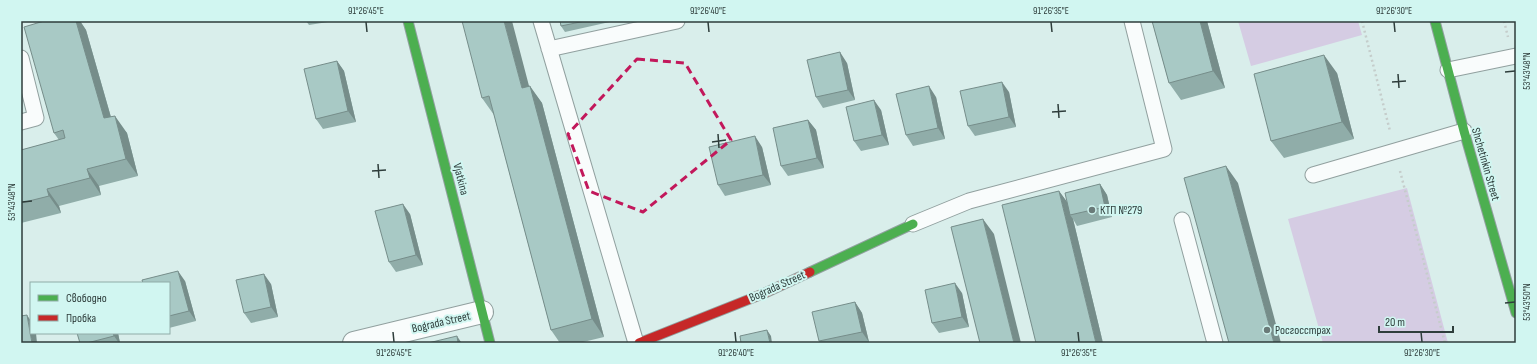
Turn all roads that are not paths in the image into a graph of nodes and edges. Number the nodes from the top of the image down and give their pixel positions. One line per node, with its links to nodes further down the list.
1 (408, 21): 15 (street, Vjatkina)
2 (541, 21): 6 (lane)
3 (677, 21): 6 (lane)
4 (1132, 21): 14 (lane)
5 (1435, 21): 9 (street, Shchetinkin Street)
6 (549, 49): 19 (lane)
7 (1516, 56): 9 (lane)
8 (21, 58): 10 (lane)
9 (1448, 70): 11 (street, Shchetinkin Street)
10 (21, 122)
11 (1464, 131): 12 (lane); 16 (street, Shchetinkin Street)
12 (1313, 175)
13 (1182, 220): 20 (lane)
14 (913, 224): 19 (street, Bograda Street)
15 (482, 312): 17 (street, Bograda Street); 18 (street, Vjatkina)
16 (1516, 313)
17 (354, 343)
18 (490, 343)
19 (637, 343)
20 (1215, 343)

